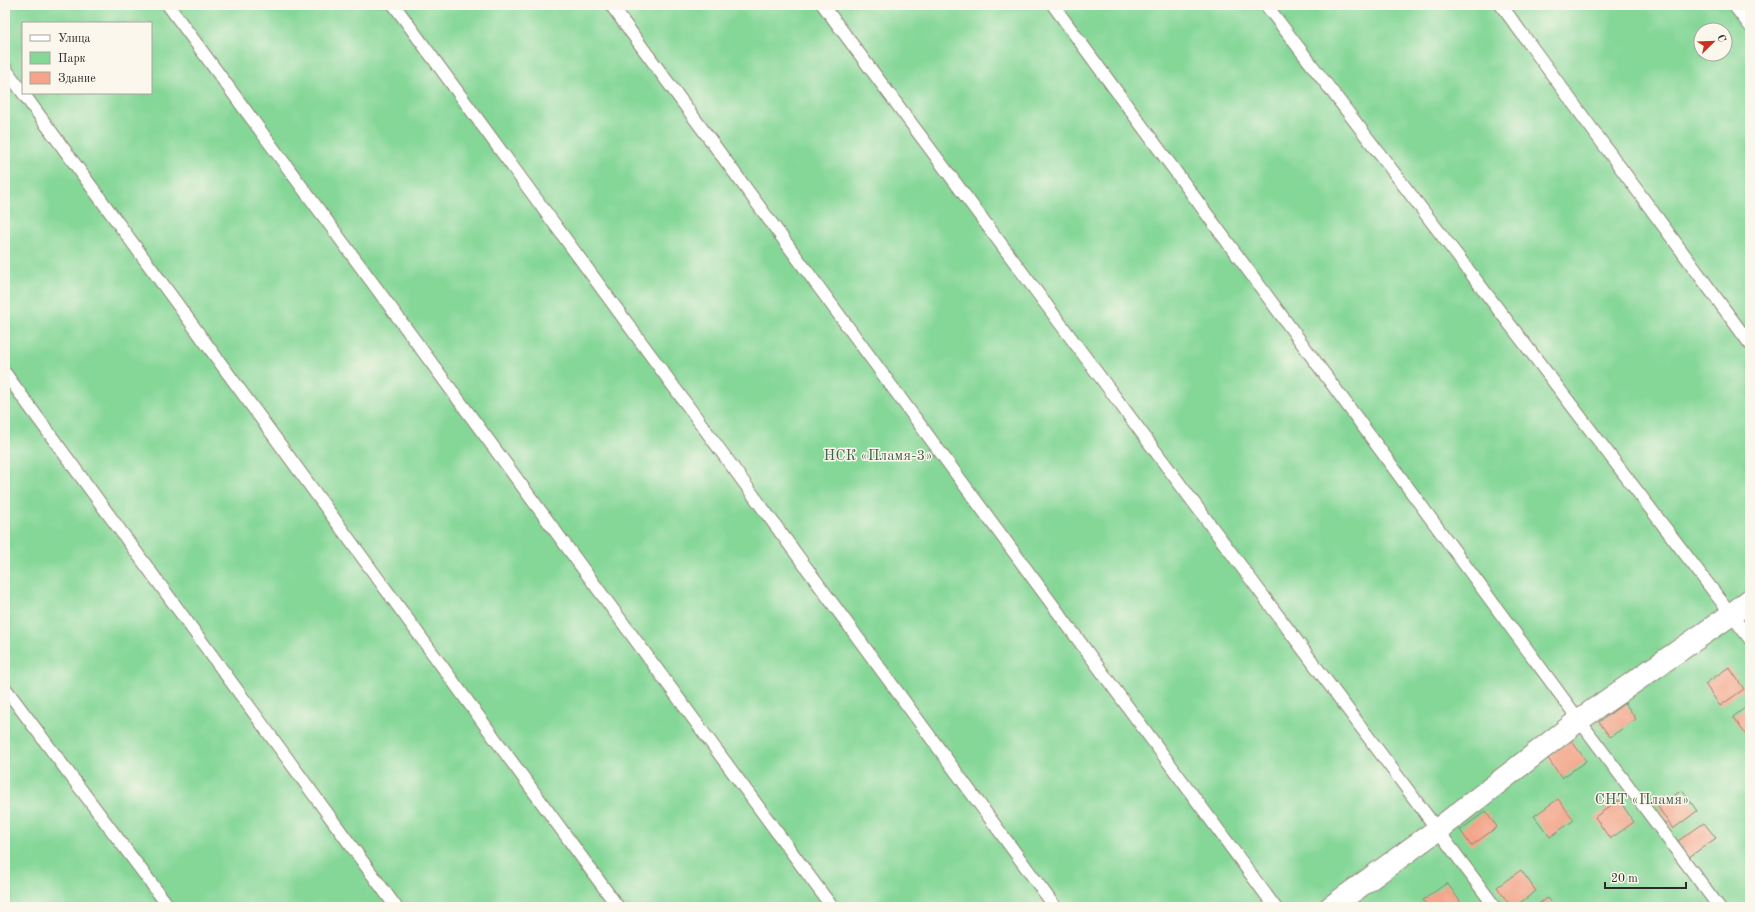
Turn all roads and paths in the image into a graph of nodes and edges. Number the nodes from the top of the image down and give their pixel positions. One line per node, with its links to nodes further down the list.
1 (168, 5): 24 (lane)
2 (394, 5): 25 (lane)
3 (611, 5): 26 (lane)
4 (823, 5): 20 (lane)
5 (1053, 5): 19 (lane)
6 (1266, 5): 16 (lane)
7 (1501, 5): 13 (lane)
8 (1734, 5): 9 (lane)
9 (1750, 26)
10 (5, 68): 11 (lane)
11 (22, 92)
12 (24, 94): 23 (lane)
13 (1750, 344)
14 (5, 373): 22 (lane)
15 (1750, 600): 16 (street)
16 (1732, 614): 17 (lane); 19 (street)
17 (1750, 639)
18 (5, 688): 21 (lane)
19 (1579, 720): 20 (street); 29 (lane)
20 (1437, 830): 27 (street); 28 (lane)
21 (169, 907)
22 (396, 907)
23 (618, 907)
24 (832, 907)
25 (1055, 907)
26 (1275, 907)
27 (1331, 907)
28 (1495, 907)
29 (1719, 907)

